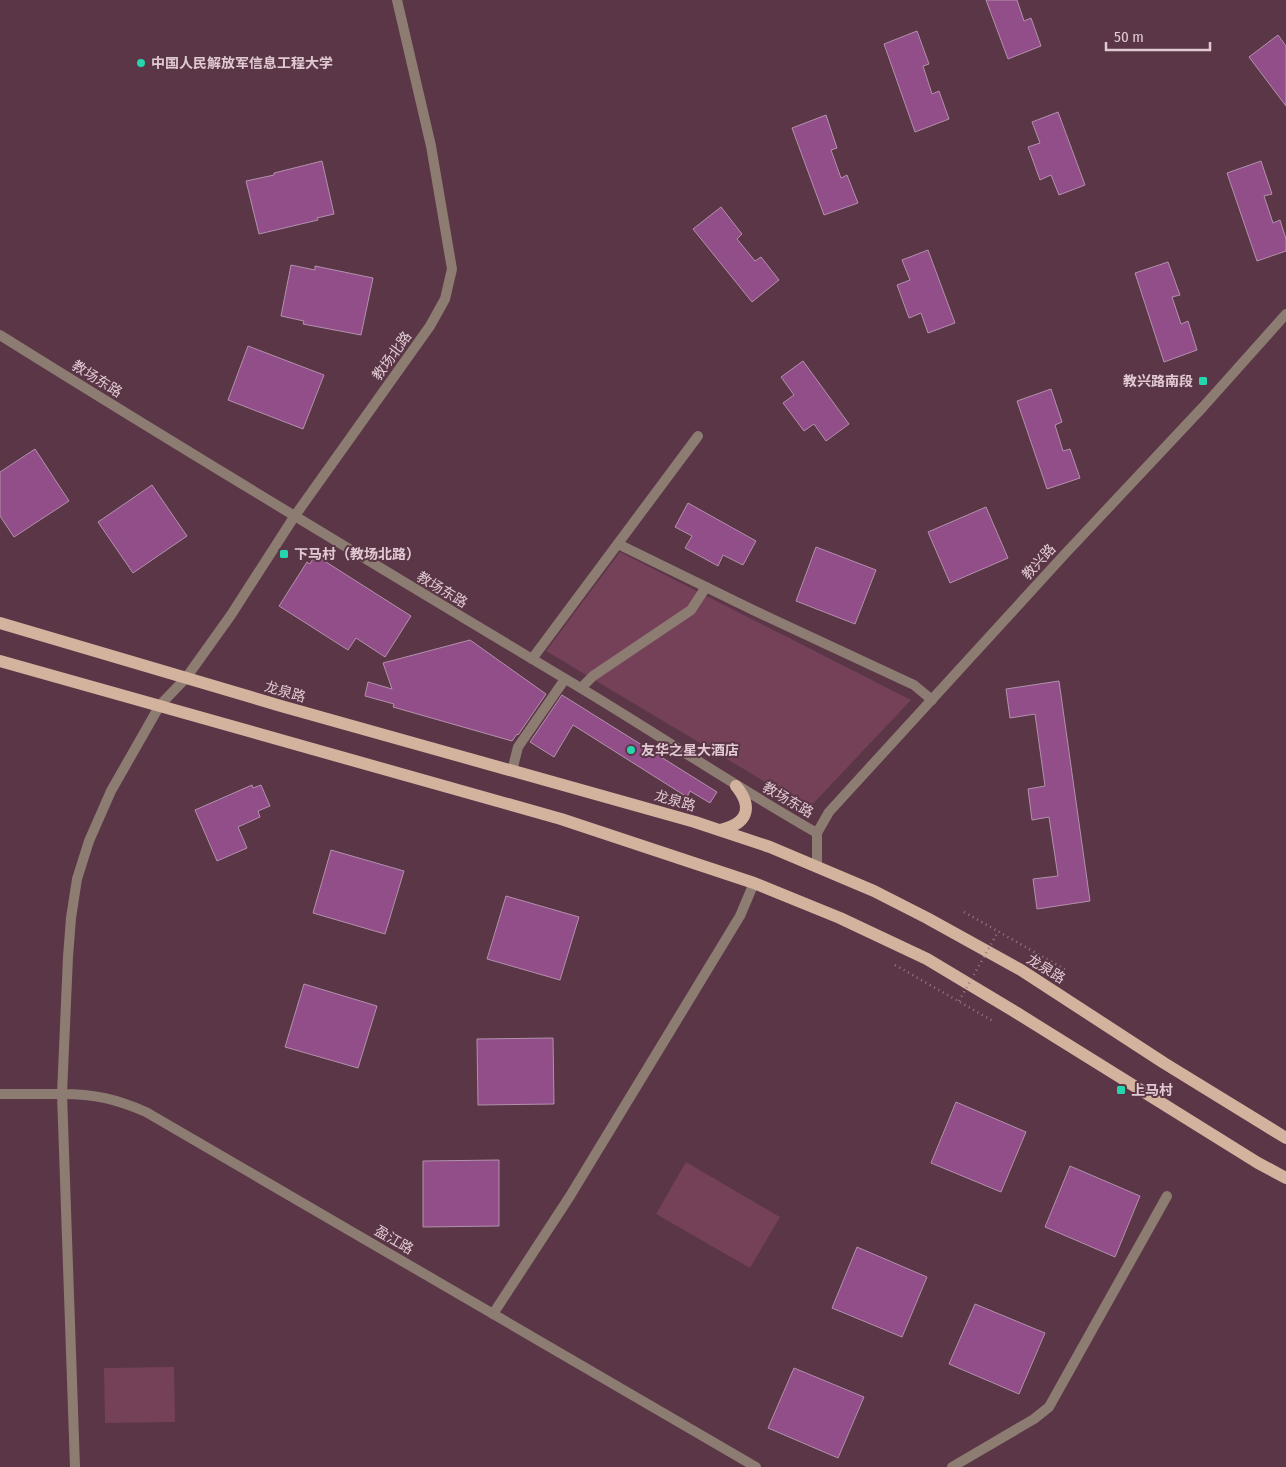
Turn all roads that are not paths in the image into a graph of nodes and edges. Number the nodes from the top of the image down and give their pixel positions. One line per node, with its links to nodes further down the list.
1 (396, 0): 5 (street, 教场北路)
2 (1286, 314): 14 (street, 教兴路)
3 (0, 336): 5 (street, 教场东路)
4 (698, 436): 6 (street)
5 (294, 517): 9 (street, 教场东路); 11 (street, 教场北路)
6 (618, 544): 7 (street); 9 (street)
7 (706, 587): 13 (street); 14 (street)
8 (0, 623): 11 (main road, 龙泉路)
9 (532, 659): 12 (street, 教场东路)
10 (0, 661): 15 (main road)
11 (186, 678): 15 (street, 教场北路); 16 (main road, 龙泉路)
12 (565, 679): 13 (street, 教场东路); 16 (street)
13 (581, 688): 17 (street, 教场东路)
14 (932, 700): 19 (street, 教兴路)
15 (160, 705): 21 (main road); 23 (street, 教场北路)
16 (512, 771): 18 (main road, 龙泉路)
17 (736, 786): 18 (main road); 19 (street, 教场东路)
18 (720, 830): 20 (main road, 龙泉路)
19 (817, 833): 20 (street, 教场东路)
20 (817, 867): 24 (main road, 龙泉路)
21 (754, 882): 25 (main road); 27 (street)
22 (0, 1094): 23 (street, 盈江路)
23 (62, 1094): 27 (street, 盈江路); 28 (street, 教场北路)
24 (1286, 1138)
25 (1286, 1178)
26 (1167, 1196): 30 (street)
27 (493, 1314): 29 (street, 盈江路)
28 (75, 1467)
29 (756, 1467)
30 (952, 1467)

